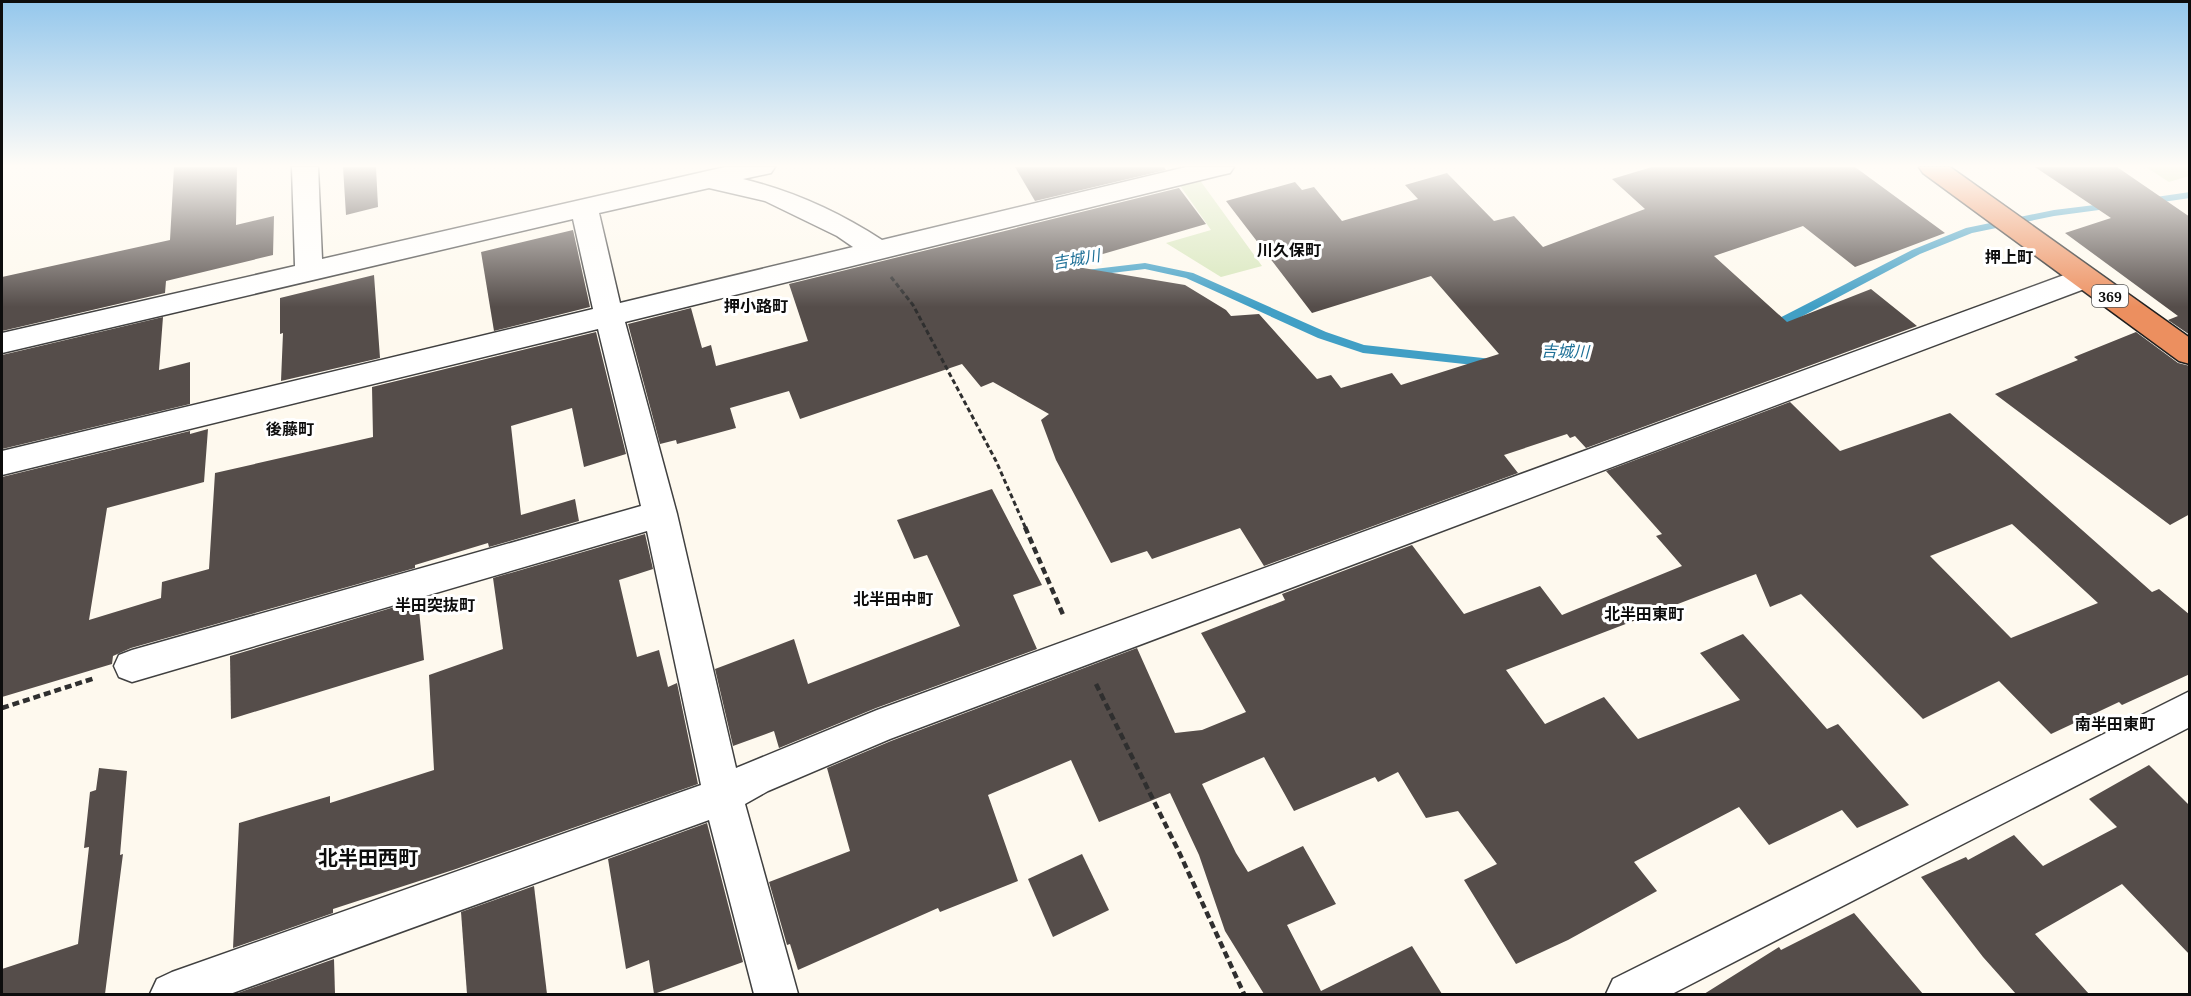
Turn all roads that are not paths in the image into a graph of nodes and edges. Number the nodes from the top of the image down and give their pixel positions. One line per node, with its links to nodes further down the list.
1 (307, 213): 8 (street)
2 (561, 213): 8 (street)
3 (585, 213): 10 (street)
4 (813, 213): 7 (street)
5 (1049, 213): 7 (street)
6 (1997, 213): 9 (highway, 369)
7 (880, 259): 10 (street)
8 (309, 273): 11 (street)
9 (2085, 278): 12 (highway, 369); 17 (street)
10 (609, 316): 13 (street); 14 (street)
11 (2, 343)
12 (2190, 353)
13 (2, 463)
14 (660, 514): 15 (street); 17 (street)
15 (132, 666)
16 (2190, 708): 20 (street)
17 (723, 796): 18 (street); 19 (street)
18 (172, 994)
19 (776, 994)
20 (1628, 994)

